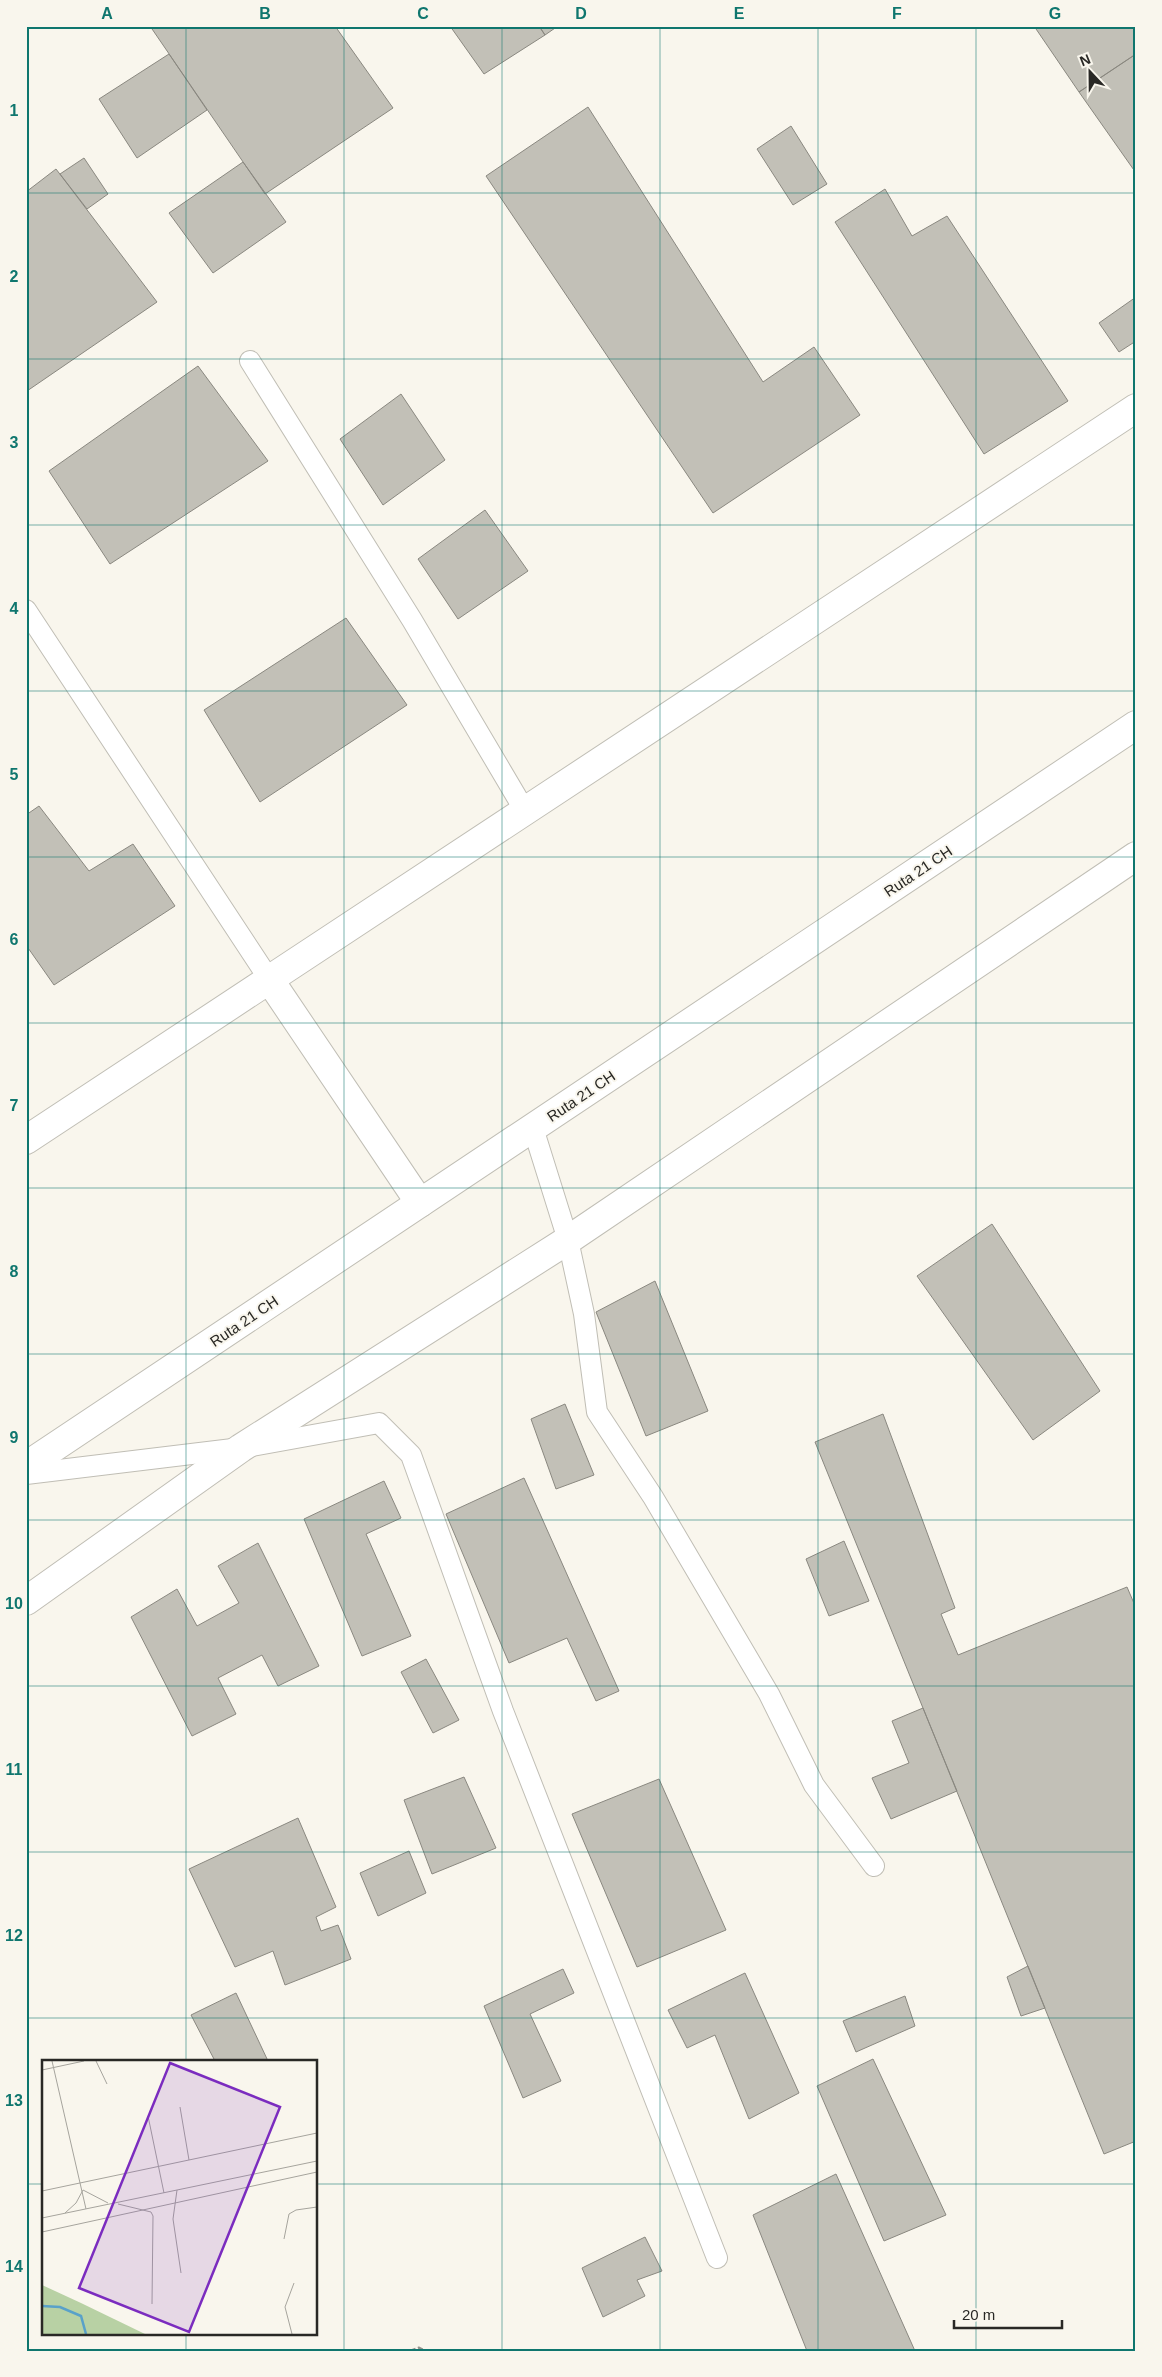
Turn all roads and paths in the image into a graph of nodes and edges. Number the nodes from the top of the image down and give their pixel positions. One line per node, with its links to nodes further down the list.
1 (250, 361): 5 (lane)
2 (1136, 408): 5 (main road)
3 (26, 610): 7 (lane)
4 (1136, 725): 8 (main road, Ruta 21 CH)
5 (525, 811): 7 (main road)
6 (1136, 856): 11 (main road)
7 (269, 979): 9 (main road); 10 (main road)
8 (533, 1128): 10 (main road, Ruta 21 CH); 11 (lane)
9 (26, 1140)
10 (420, 1203): 13 (main road, Ruta 21 CH)
11 (568, 1240): 12 (main road); 16 (lane)
12 (241, 1448): 14 (lane); 15 (main road); 17 (lane)
13 (26, 1466)
14 (26, 1474)
15 (26, 1601)
16 (874, 1866)
17 (718, 2258)
18 (411, 2351): 19 (path)
19 (424, 2351)

